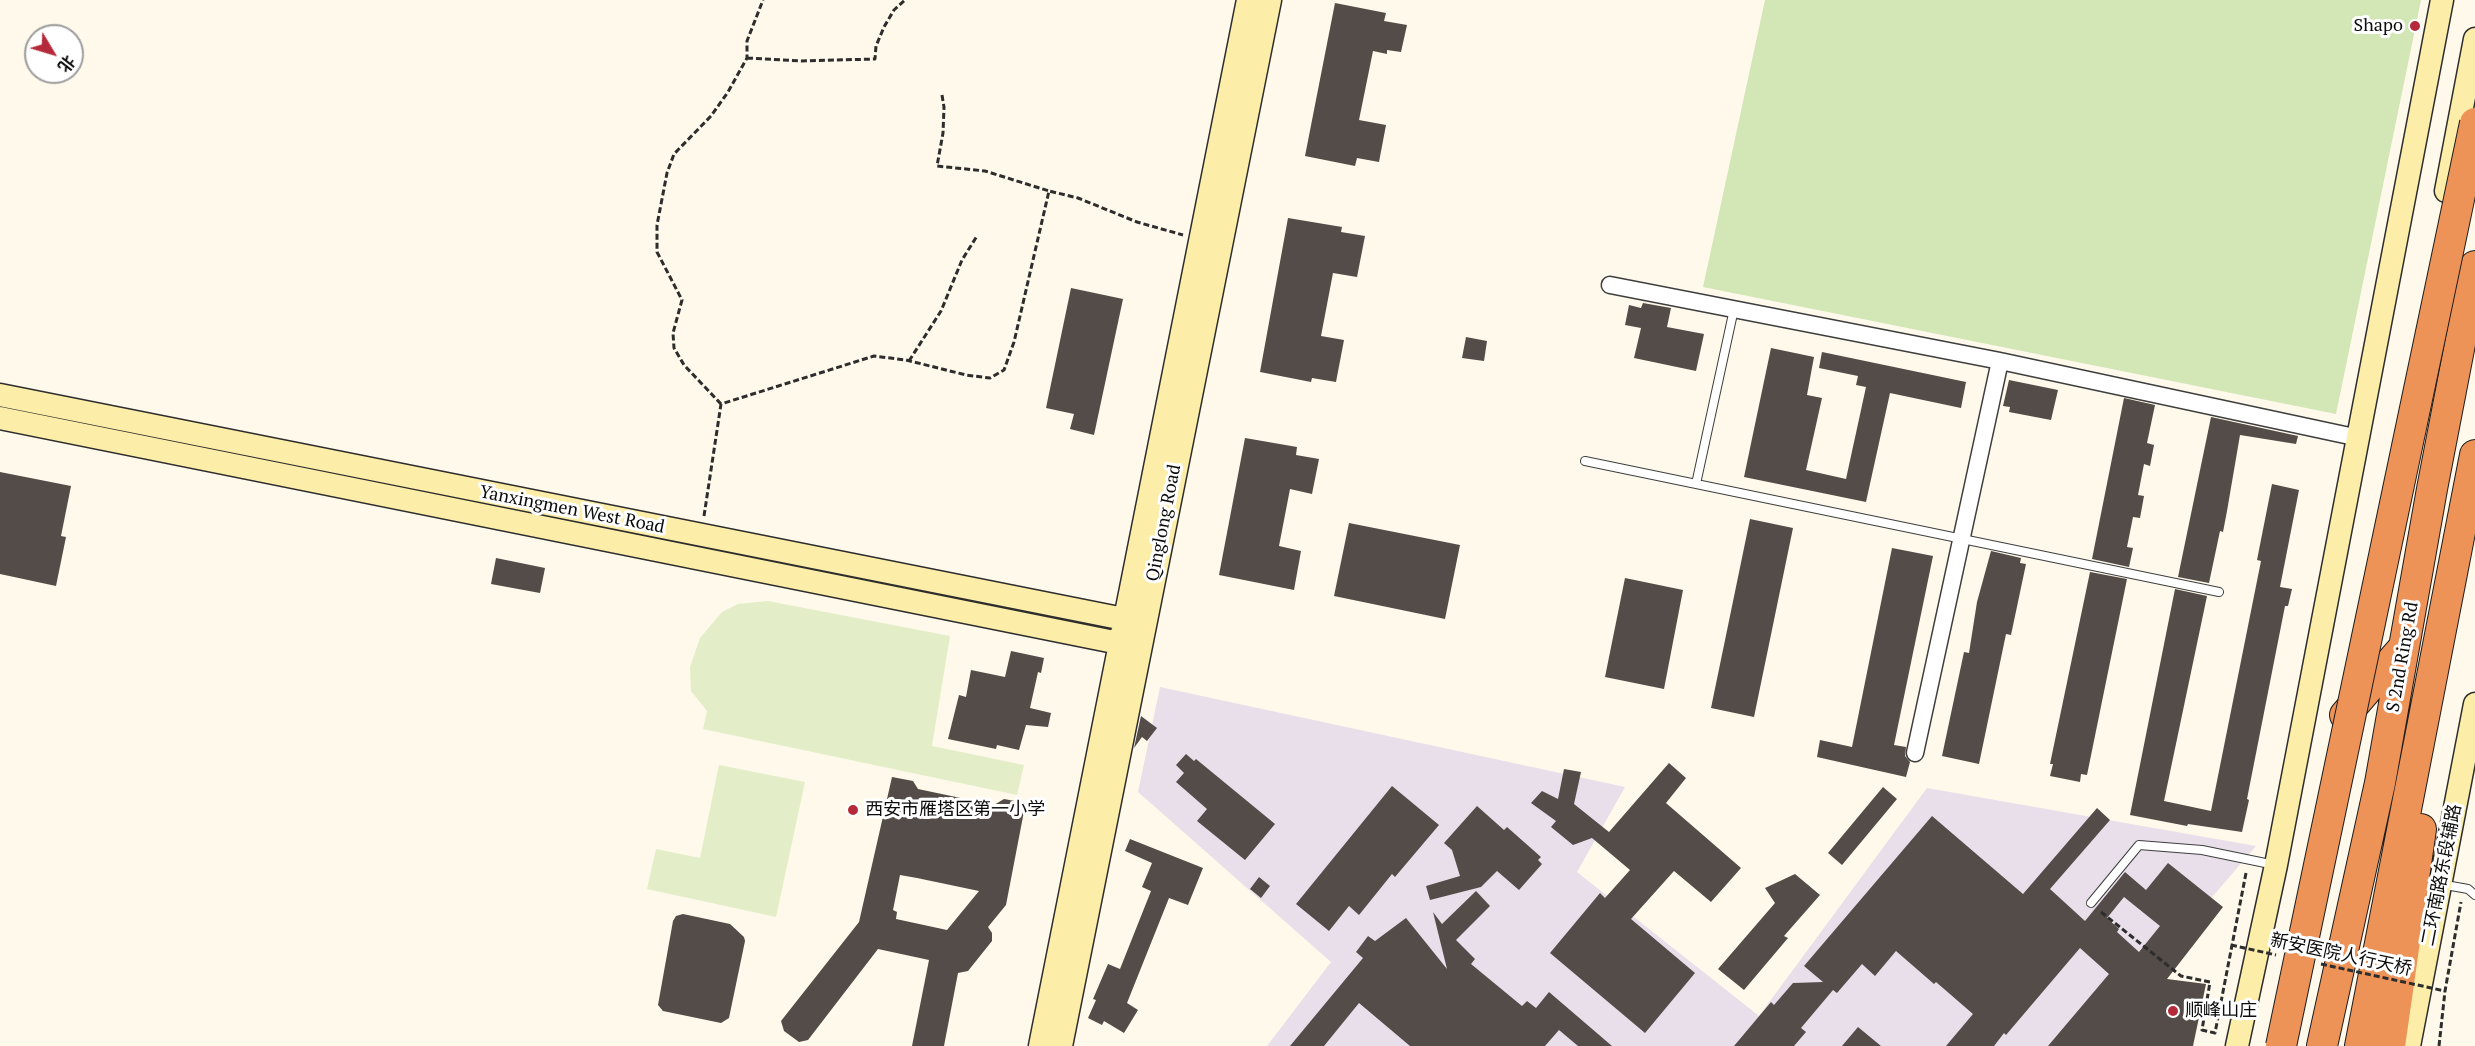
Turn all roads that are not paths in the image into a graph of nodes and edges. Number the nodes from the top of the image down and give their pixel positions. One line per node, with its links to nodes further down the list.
1 (1248, 0): 19 (street, Qinglong Road)
2 (1270, 0): 19 (street, Qinglong Road)
3 (2442, 0): 12 (street)
4 (2475, 39): 23 (street)
5 (2475, 123): 29 (highway, bridge)
6 (2475, 266): 21 (highway, S 2nd Ring Rd)
7 (1610, 285): 8 (street)
8 (1734, 309): 9 (street); 15 (lane)
9 (2000, 361): 12 (street); 16 (street)
10 (0, 395): 19 (street, Yanxingmen West Road)
11 (0, 418): 20 (street, Yanxingmen West Road)
12 (2359, 438): 25 (street)
13 (2475, 455): 34 (highway, S 2nd Ring Rd)
14 (1585, 461): 15 (lane)
15 (1696, 484): 16 (lane)
16 (1961, 538): 18 (lane); 24 (street)
17 (2475, 559): 35 (highway)
18 (2219, 592)
19 (1135, 621): 20 (street, Qinglong Road)
20 (1130, 645): 30 (street, Qinglong Road); 31 (street, Qinglong Road)
21 (2404, 647): 23 (highway); 33 (highway, S 2nd Ring Rd)
22 (2475, 704): 26 (street, 二环南路东段辅路)
23 (2343, 717): 29 (street)
24 (1915, 753)
25 (2276, 865): 28 (lane); 32 (street)
26 (2440, 884): 27 (lane); 36 (street, 二环南路东段辅路)
27 (2475, 895)
28 (2091, 903)
29 (2279, 1044)
30 (1040, 1046)
31 (1061, 1046)
32 (2237, 1046)
33 (2322, 1046)
34 (2360, 1046)
35 (2390, 1046)
36 (2409, 1046)

